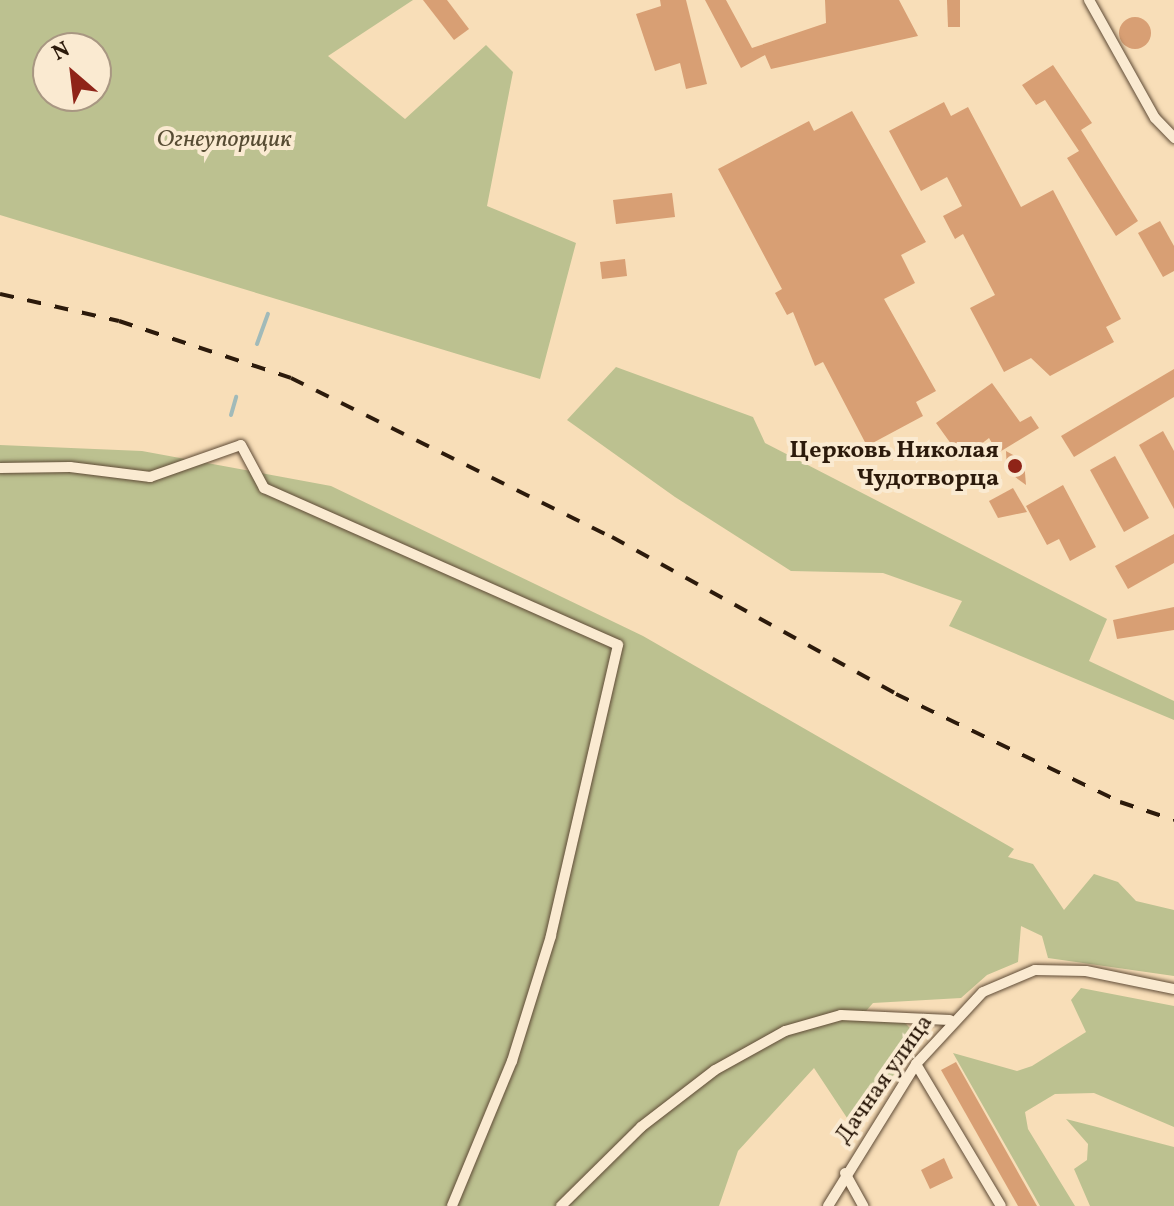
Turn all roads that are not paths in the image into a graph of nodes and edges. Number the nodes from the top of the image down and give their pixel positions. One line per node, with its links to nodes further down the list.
1 (1089, 0): 2 (street)
2 (1174, 138)
3 (0, 468): 8 (street)
4 (1174, 989): 5 (street, Дачная улица)
5 (950, 1020): 6 (street, Дачная улица); 9 (street)
6 (916, 1064): 7 (street, Дачная улица); 12 (street)
7 (845, 1173): 10 (street, Дачная улица); 11 (street)
8 (452, 1206)
9 (561, 1206)
10 (828, 1206)
11 (863, 1206)
12 (1001, 1206)

